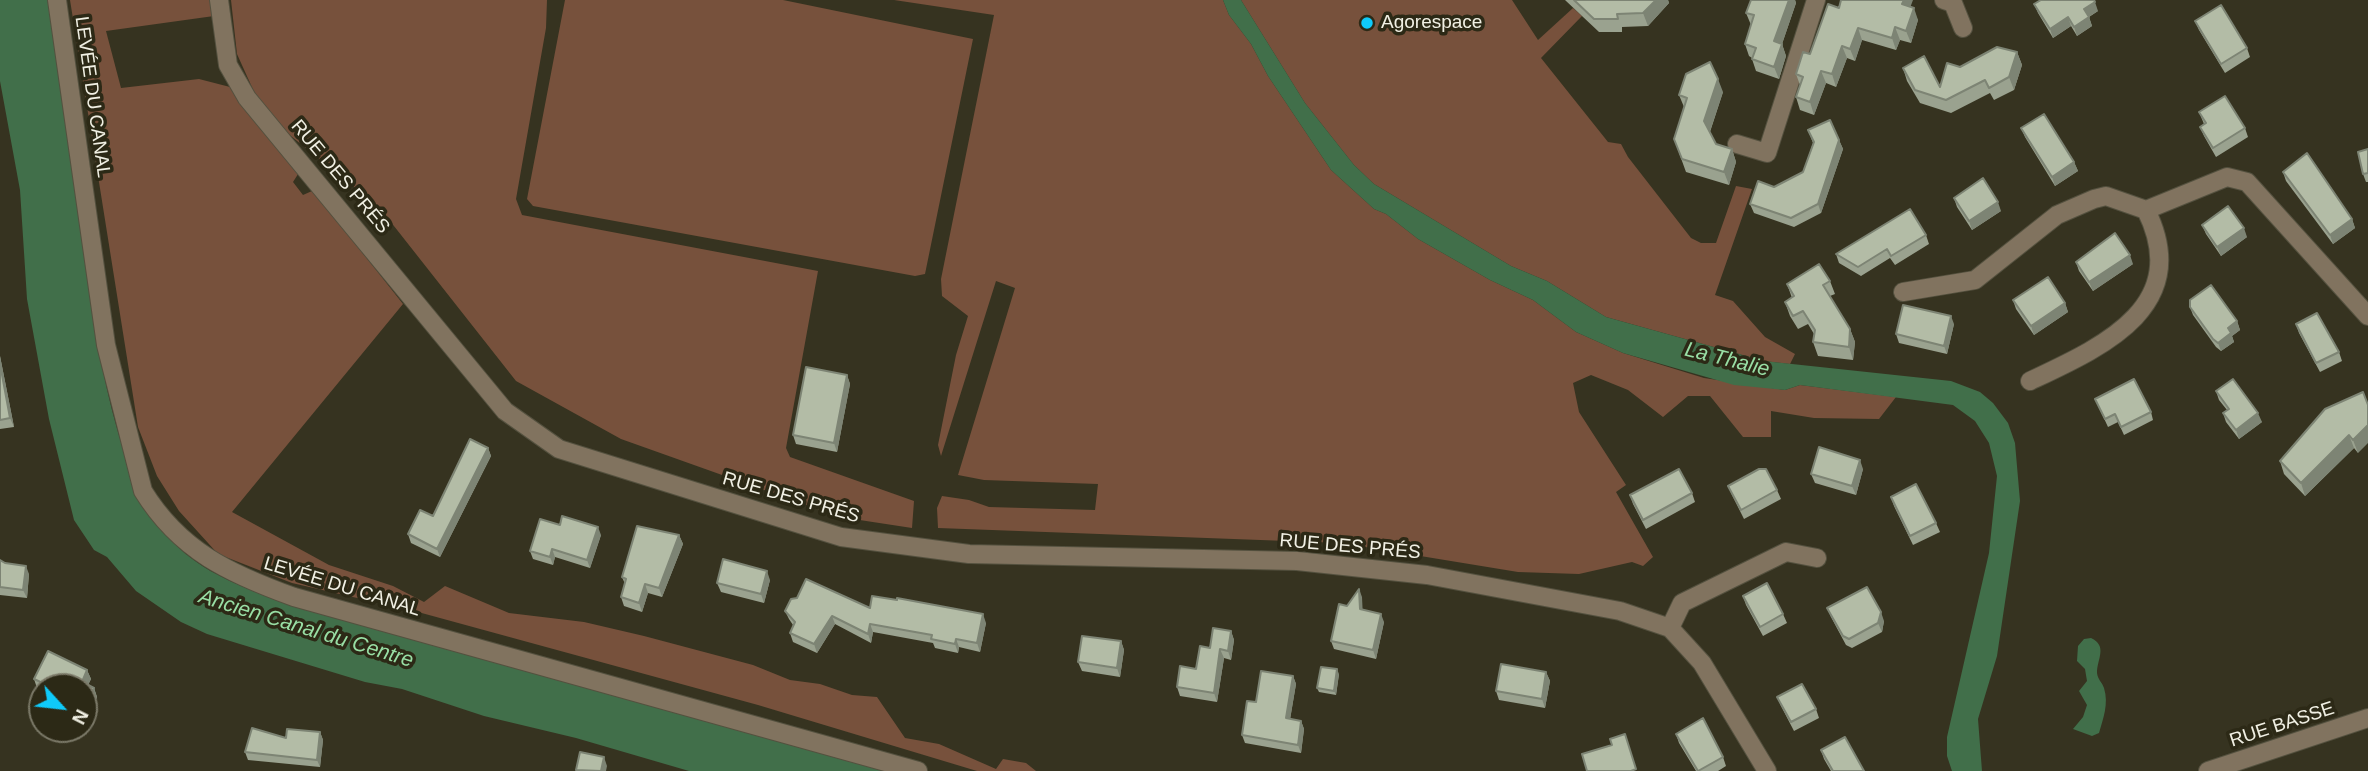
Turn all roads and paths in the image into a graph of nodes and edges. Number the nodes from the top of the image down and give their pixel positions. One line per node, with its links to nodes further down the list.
1 (57, 0): 14 (street, LEVÉE DU CANAL)
2 (219, 0): 12 (street, RUE DES PRÉS)
3 (1816, 0): 6 (street)
4 (1944, 0): 5 (street)
5 (1963, 28)
6 (1737, 144)
7 (2146, 210): 8 (street); 9 (street); 10 (street)
8 (1903, 292)
9 (2368, 316)
10 (2030, 381)
11 (1817, 558): 12 (street)
12 (1670, 628): 15 (street, RUE DES PRÉS)
13 (2368, 718): 16 (street, RUE BASSE)
14 (918, 771)
15 (1767, 771)
16 (2208, 771)

